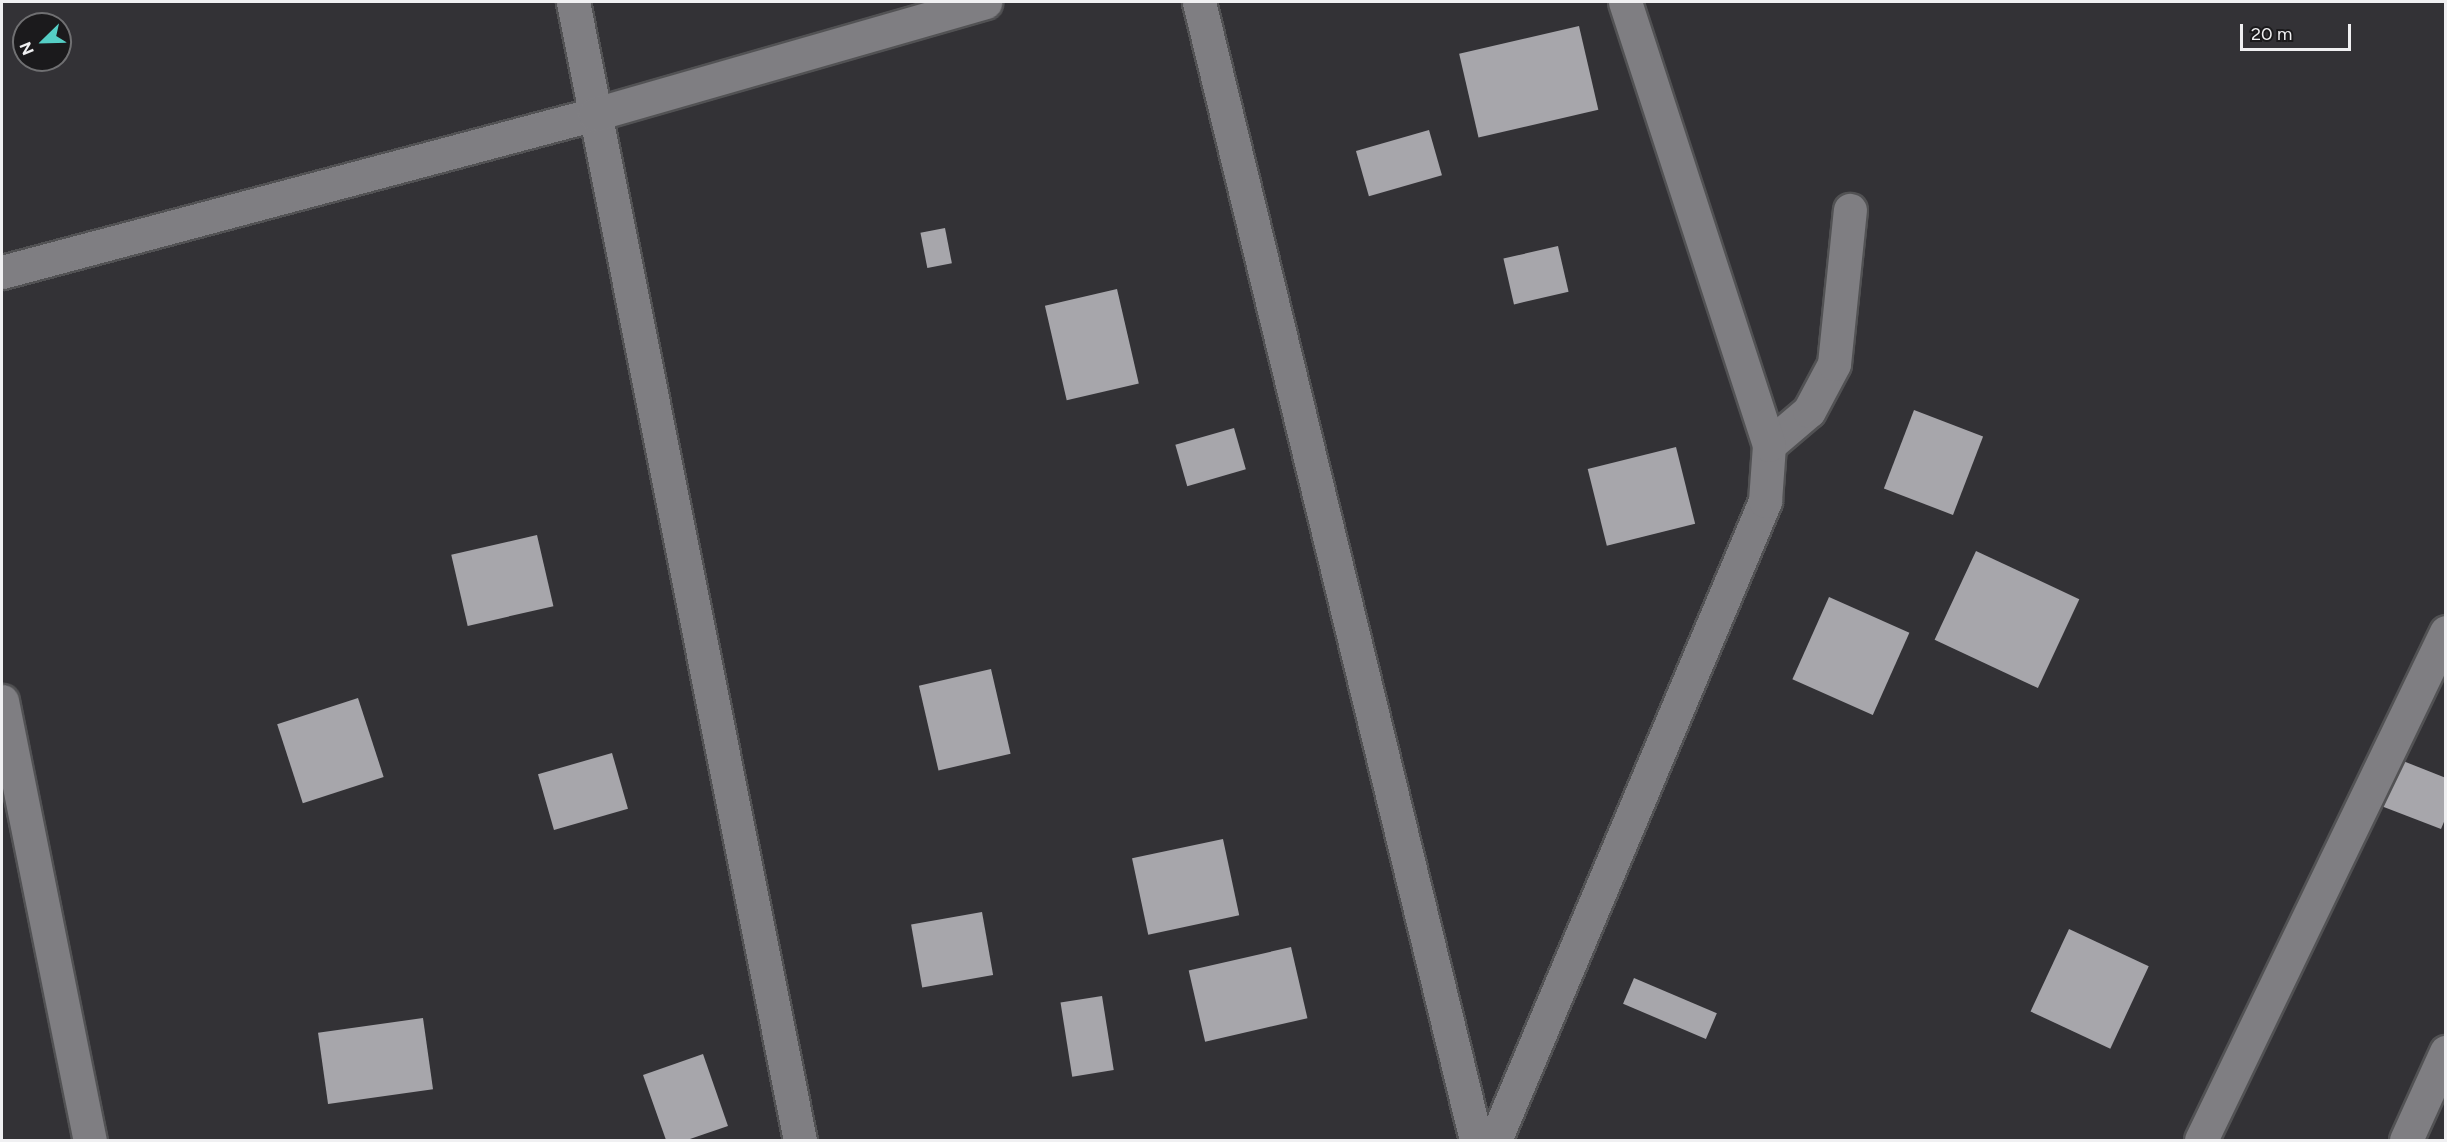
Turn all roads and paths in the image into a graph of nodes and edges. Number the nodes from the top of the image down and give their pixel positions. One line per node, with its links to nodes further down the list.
1 (573, 2): 5 (street)
2 (985, 2): 5 (street)
3 (1198, 2): 14 (street)
4 (1625, 2): 8 (street)
5 (595, 114): 7 (street); 13 (street)
6 (1850, 210): 8 (street)
7 (2, 272)
8 (1769, 445): 15 (street)
9 (2445, 632): 16 (street)
10 (2, 701): 12 (street)
11 (2445, 1052): 17 (street)
12 (90, 1140)
13 (800, 1140)
14 (1476, 1140)
15 (1495, 1140)
16 (2201, 1140)
17 (2406, 1140)

